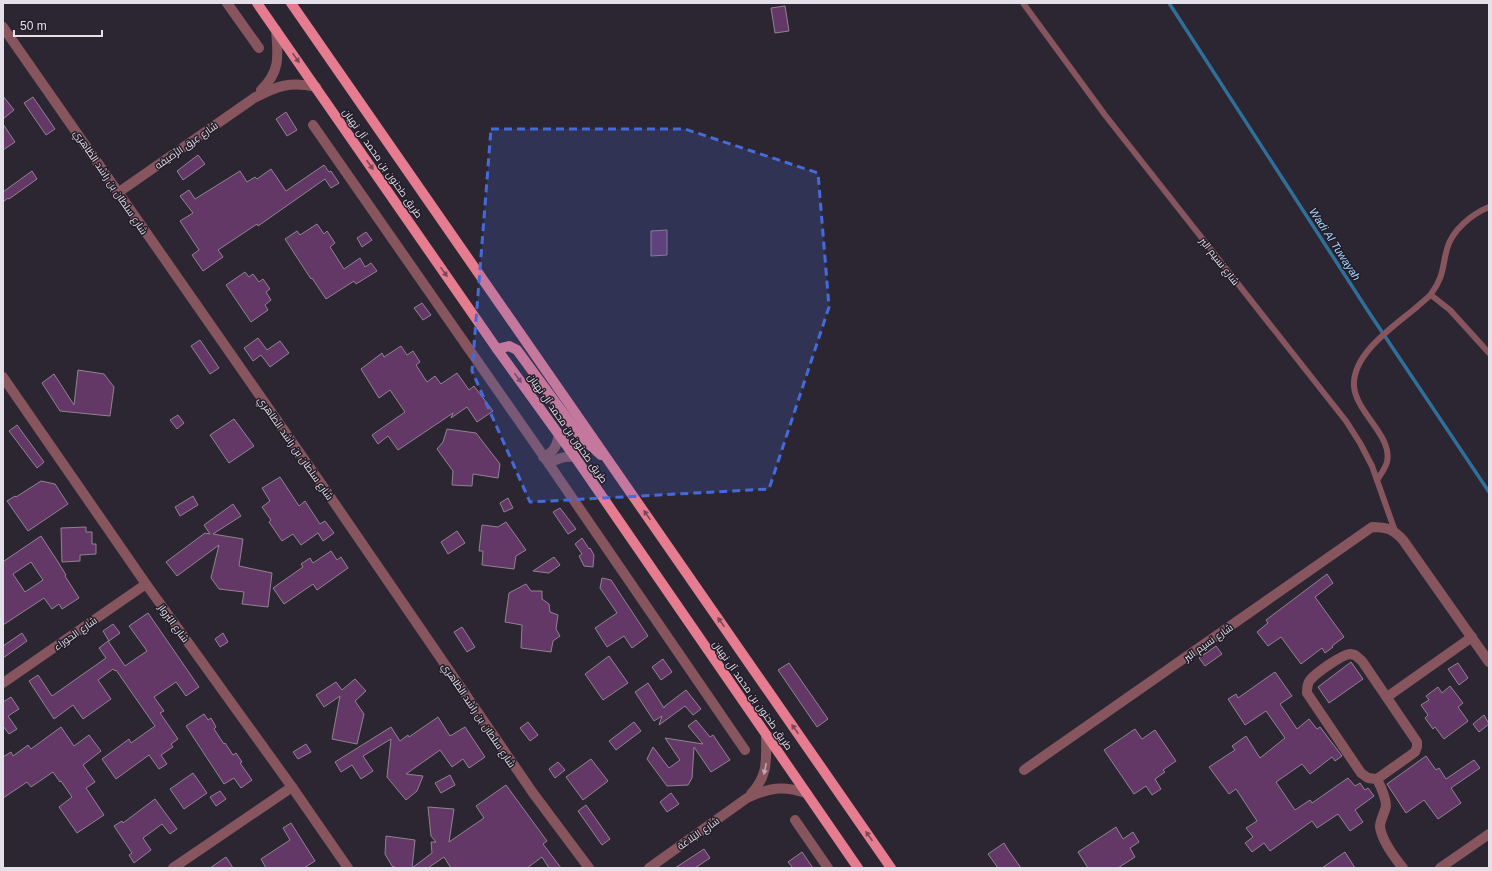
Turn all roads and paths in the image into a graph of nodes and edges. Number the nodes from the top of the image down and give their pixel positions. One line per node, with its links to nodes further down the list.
1 (227, 3): 7 (street)
2 (258, 3): 6 (main road, طريق طحنون بن محمد آل نهيان)
3 (291, 3): 20 (main road, طريق طحنون بن محمد آل نهيان)
4 (1023, 3): 21 (lane, شارع نسيم البر)
5 (3, 27): 11 (street, شارع سلطان بن راشد الظاهري)
6 (276, 30): 8 (main road, طريق طحنون بن محمد آل نهيان, one-way to 8); 9 (street, شارع عِرق الرِّصَيفه)
7 (258, 48)
8 (316, 87): 9 (street, شارع عِرق الرِّصَيفه); 14 (main road, طريق طحنون بن محمد آل نهيان, one-way to 14)
9 (254, 98): 11 (street, شارع عِرق الرِّصَيفه)
10 (313, 124): 19 (street)
11 (118, 192): 39 (street, شارع سلطان بن راشد الظاهري)
12 (1489, 207): 13 (lane)
13 (1431, 295): 15 (lane); 21 (lane)
14 (497, 349): 17 (main road, طريق طحنون بن محمد آل نهيان, one-way to 17); 20 (main road)
15 (1489, 353)
16 (3, 377): 23 (street, شارع البُرواز)
17 (559, 434): 18 (main road, طريق طحنون بن محمد آل نهيان); 19 (street)
18 (575, 457): 19 (street); 28 (main road, طريق طحنون بن محمد آل نهيان)
19 (546, 461): 29 (street)
20 (609, 462): 43 (main road, طريق طحنون بن محمد آل نهيان, one-way to 20)
21 (1377, 480): 22 (lane, شارع نسيم البر)
22 (1395, 531): 24 (street, شارع نسيم البر); 30 (street, شارع نسيم البر)
23 (146, 584): 26 (street, شارع الحوراء); 32 (street, شارع البُرواز)
24 (1472, 637): 25 (street, شارع نسيم البر); 27 (street)
25 (1489, 662)
26 (3, 683)
27 (1387, 697): 31 (street); 31 (street)
28 (766, 735): 33 (main road, طريق طحنون بن محمد آل نهيان); 34 (street, شارع البَلاغة, one-way to 34)
29 (745, 750)
30 (1024, 770)
31 (1377, 779): 44 (street)
32 (292, 787): 37 (street); 38 (street, شارع البُرواز)
33 (806, 793): 34 (street, شارع البَلاغة); 42 (main road, طريق طحنون بن محمد آل نهيان)
34 (747, 798): 40 (street, شارع البَلاغة)
35 (795, 820): 41 (street)
36 (1489, 834): 45 (street)
37 (173, 868)
38 (348, 868)
39 (588, 868)
40 (649, 868)
41 (828, 868)
42 (858, 868)
43 (891, 868)
44 (1403, 868)
45 (1440, 868)

